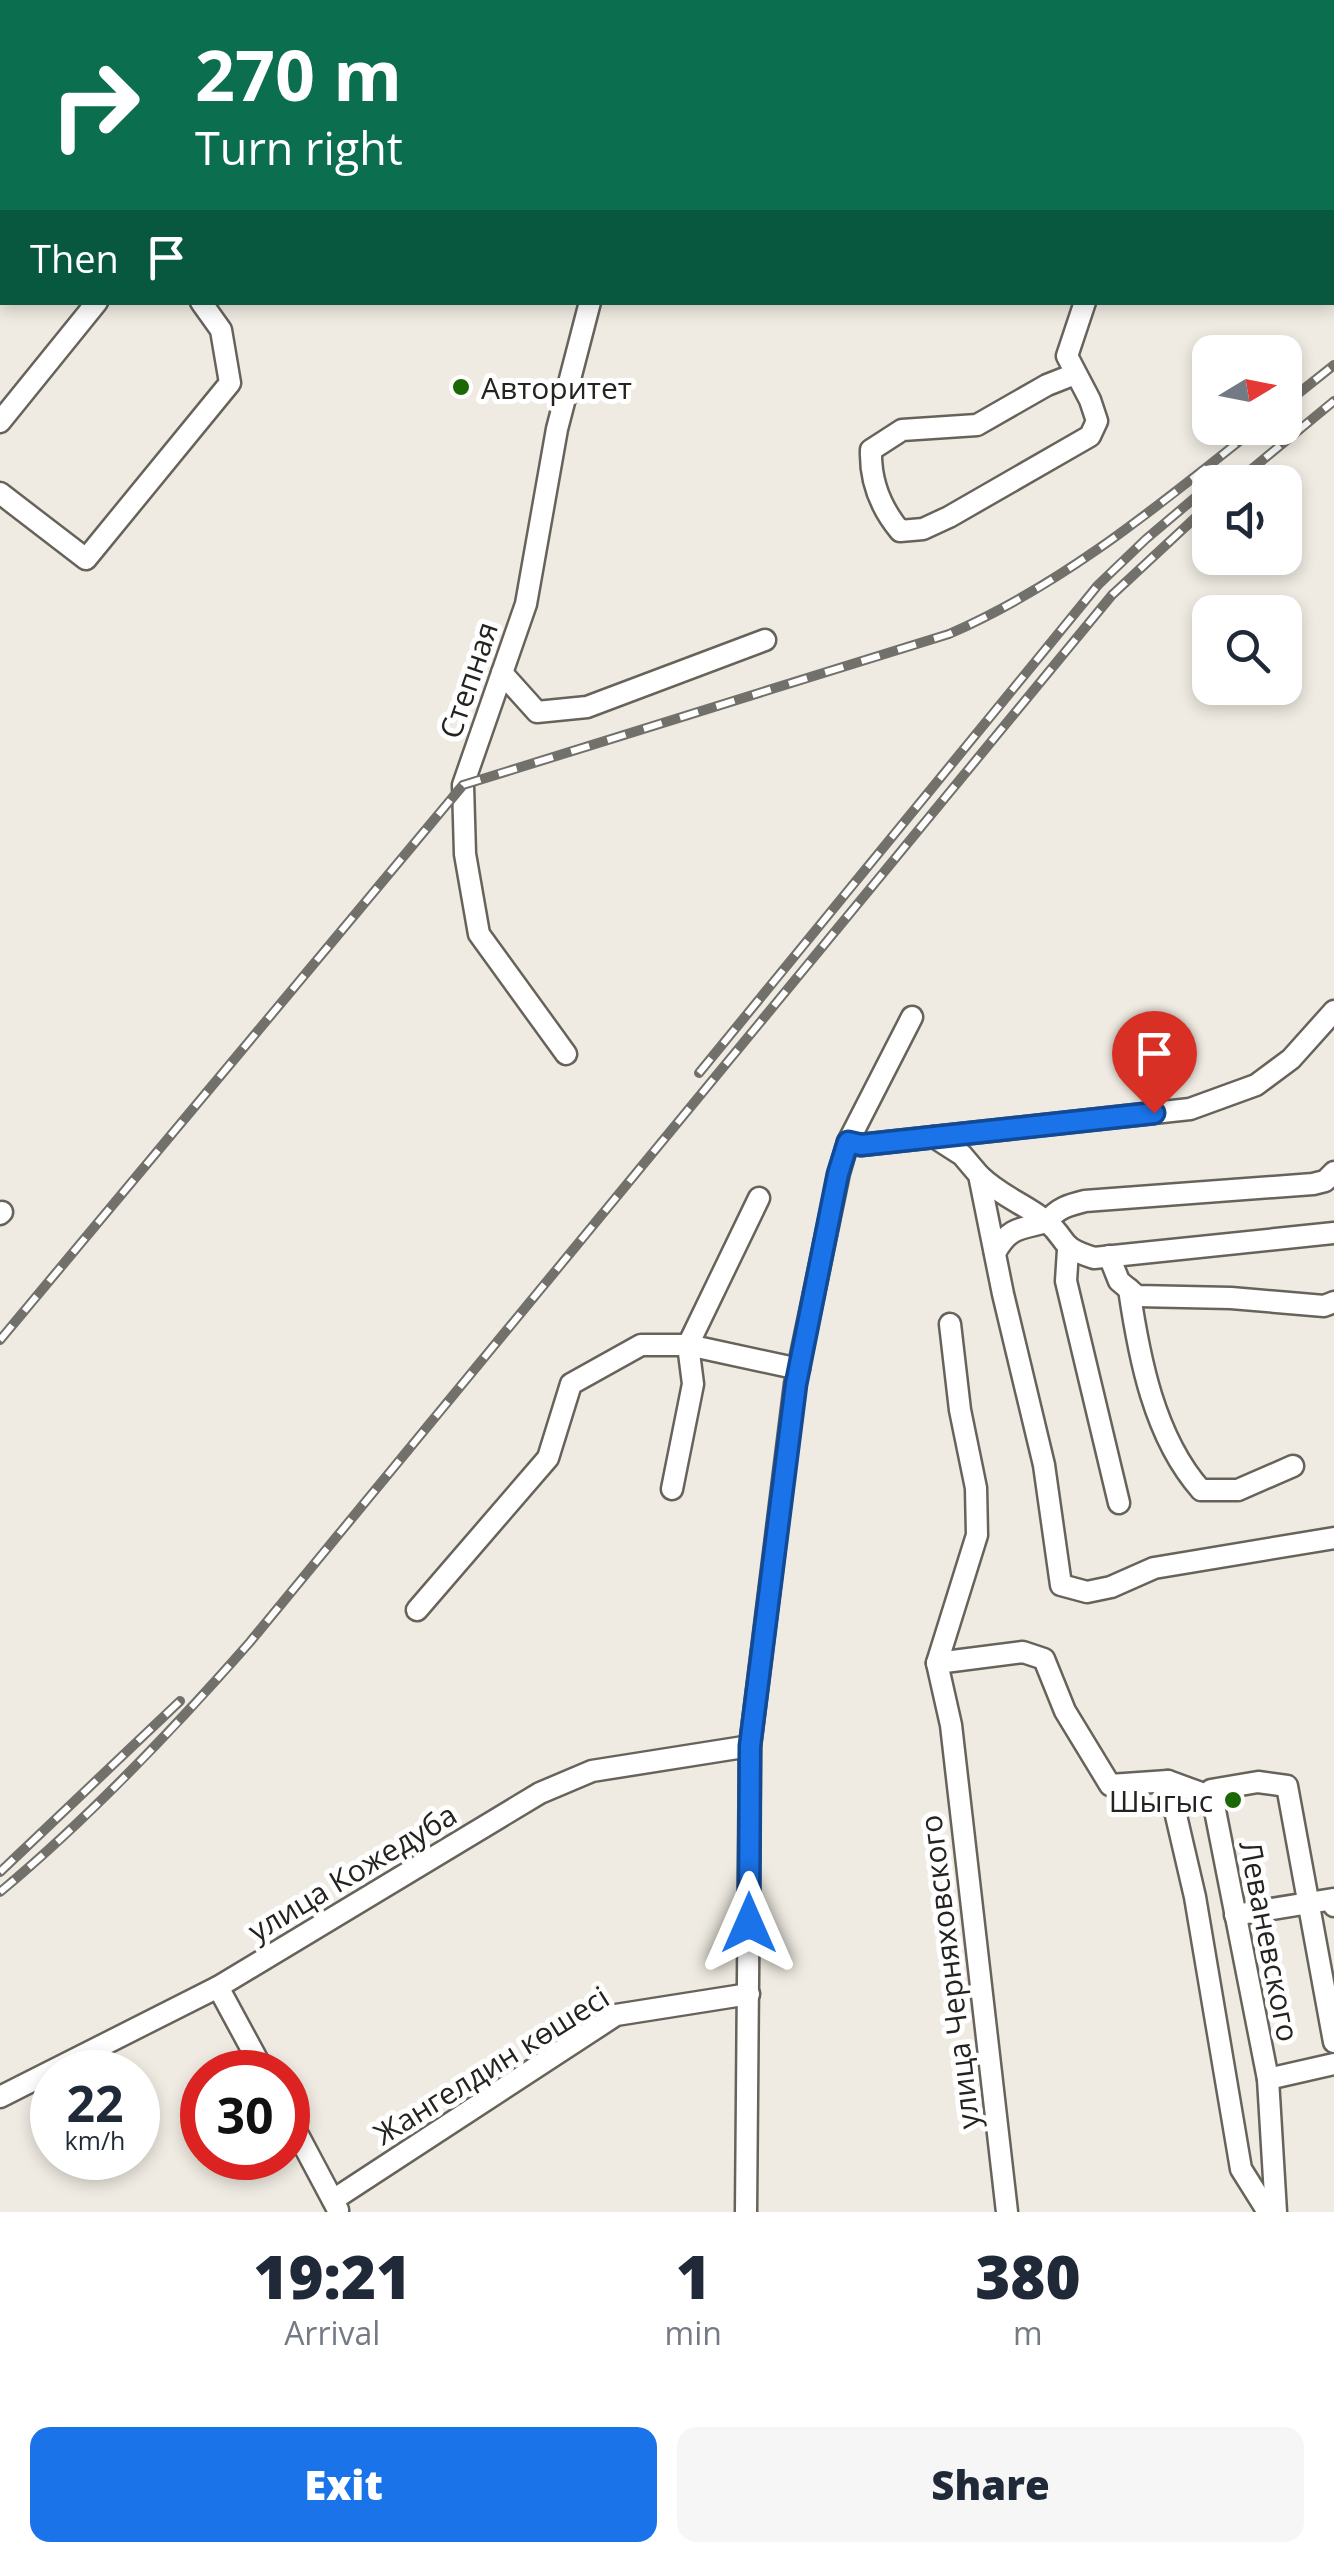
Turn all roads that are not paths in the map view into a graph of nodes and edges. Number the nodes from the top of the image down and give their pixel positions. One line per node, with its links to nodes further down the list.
1 (95, 305): 6 (street)
2 (203, 305): 7 (street)
3 (589, 305): 9 (street, Степная)
4 (1084, 305): 5 (street)
5 (1075, 374): 5 (street)
6 (0, 422)
7 (0, 493)
8 (765, 640): 9 (street)
9 (502, 673): 12 (street, Степная)
10 (1334, 1011): 13 (street)
11 (912, 1017): 14 (street)
12 (566, 1054)
13 (934, 1138): 14 (street); 16 (street)
14 (848, 1142): 27 (street)
15 (1334, 1172): 18 (street)
16 (979, 1174): 18 (street); 21 (street)
17 (760, 1198): 26 (street)
18 (1047, 1222): 20 (street); 21 (street)
19 (1334, 1232): 22 (street)
20 (1068, 1250): 22 (street); 30 (street)
21 (995, 1254): 31 (street)
22 (1108, 1256): 23 (street)
23 (1129, 1289): 24 (street); 28 (street)
24 (1334, 1302)
25 (950, 1324): 33 (street)
26 (688, 1344): 27 (street); 29 (street); 32 (street)
27 (799, 1369): 34 (street)
28 (1293, 1466)
29 (672, 1489)
30 (1118, 1504)
31 (1334, 1538)
32 (416, 1610)
33 (937, 1663): 35 (street); 50 (street, улица Черняховского)
34 (750, 1746): 40 (street, улица Кожедуба); 41 (street)
35 (1168, 1780): 36 (street); 51 (street)
36 (1212, 1796): 37 (street, Леваневского); 39 (street, Леваневского)
37 (1308, 1903): 38 (street); 39 (street); 42 (street, Леваневского)
38 (1334, 1906)
39 (1234, 1915): 45 (street, Леваневского)
40 (218, 1987): 43 (street); 46 (street, улица Кожедуба)
41 (749, 1994): 48 (street, Жангелдин көшесі); 49 (street)
42 (1334, 2042)
43 (252, 2050)
44 (1334, 2064): 45 (street, Леваневского)
45 (1268, 2079): 52 (street, Леваневского)
46 (0, 2097)
47 (310, 2157): 48 (street)
48 (336, 2206)
49 (746, 2212)
50 (1007, 2212)
51 (1268, 2212)
52 (1276, 2212)

